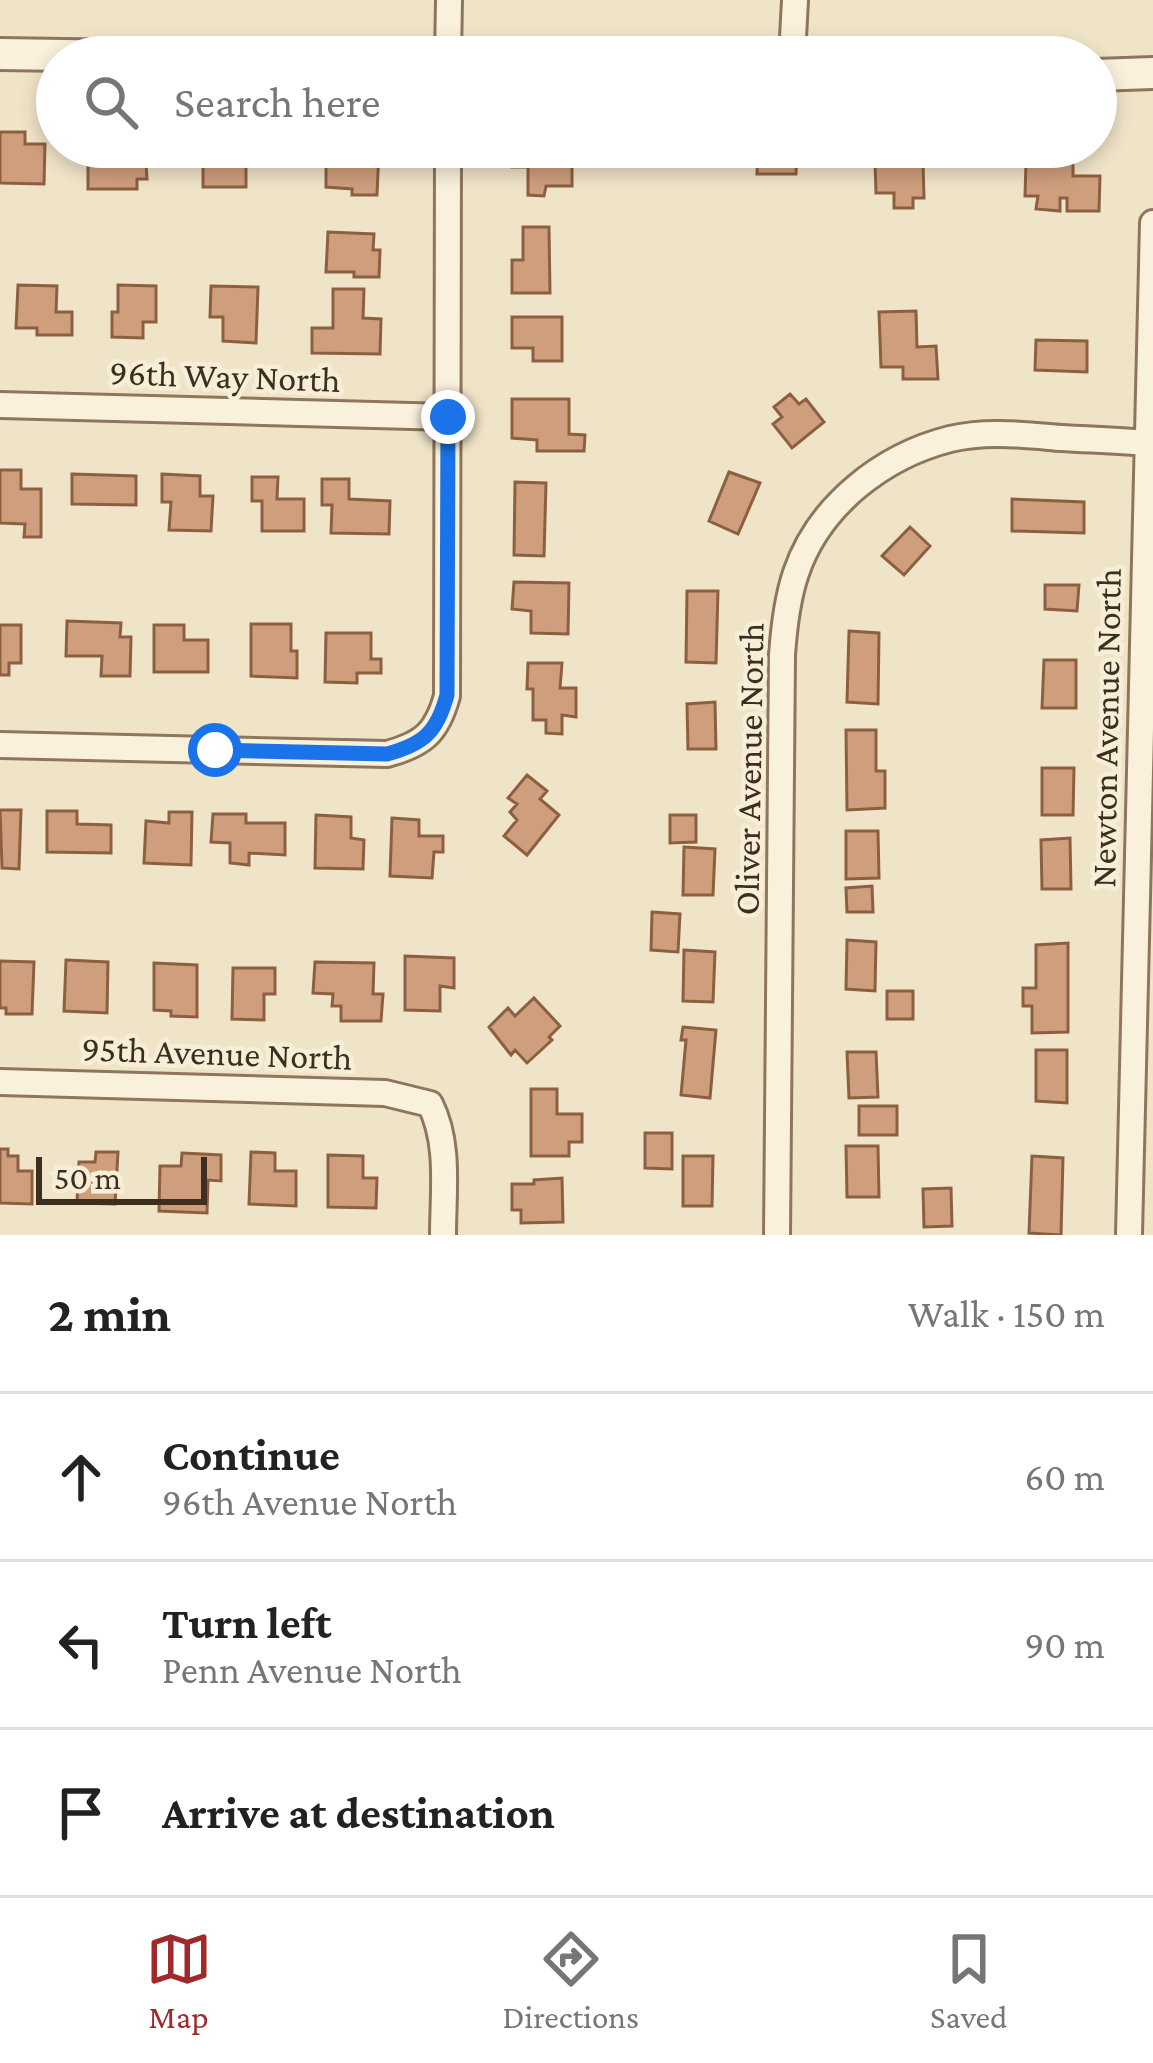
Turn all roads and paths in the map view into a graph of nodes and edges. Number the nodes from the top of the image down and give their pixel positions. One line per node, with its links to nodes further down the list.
1 (449, 0): 3 (street)
2 (795, 0): 4 (street)
3 (448, 36)
4 (793, 36)
5 (0, 54): 6 (street)
6 (36, 55)
7 (1153, 73): 8 (street)
8 (1117, 74)
9 (448, 168): 12 (street)
10 (1153, 223): 13 (street, Newton Avenue North)
11 (0, 405): 12 (street, 96th Way North)
12 (448, 417): 14 (street)
13 (1150, 443): 17 (street, Oliver Avenue North); 18 (street, Newton Avenue North)
14 (0, 745)
15 (0, 1082): 16 (street, 95th Avenue North)
16 (443, 1235)
17 (777, 1235)
18 (1129, 1235)

